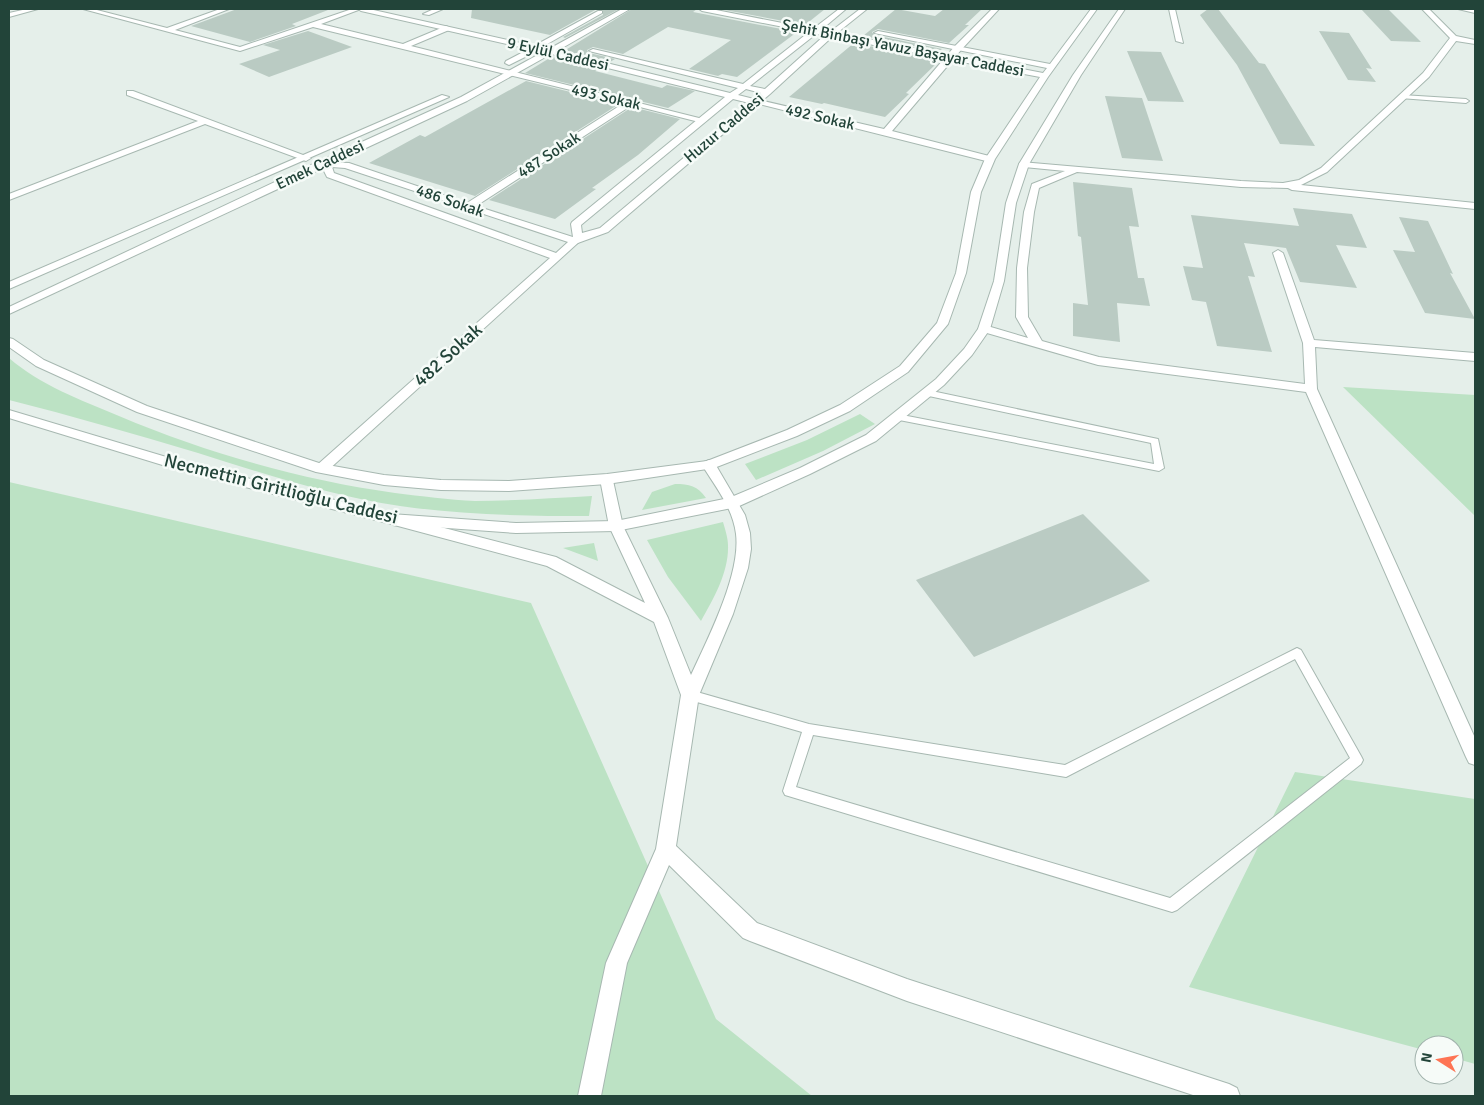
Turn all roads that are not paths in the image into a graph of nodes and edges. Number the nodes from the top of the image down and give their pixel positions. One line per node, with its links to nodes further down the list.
1 (35, 9): 20 (street)
2 (86, 9): 28 (street)
3 (226, 9): 28 (street)
4 (359, 9): 22 (street); 26 (street, 9 Eylül Caddesi)
5 (440, 9): 19 (street)
6 (606, 9): 33 (street, Emek Caddesi)
7 (627, 9): 35 (street, Emek Caddesi)
8 (702, 9): 24 (street, Şehit Binbaşı Yavuz Başayar Caddesi)
9 (843, 9): 23 (street, Huzur Caddesi)
10 (864, 9): 25 (street, Huzur Caddesi)
11 (996, 9): 38 (street)
12 (1094, 9): 42 (street, Necmettin Giritlioğlu Caddesi)
13 (1122, 9): 58 (street, Necmettin Giritlioğlu Caddesi)
14 (1172, 9): 32 (street)
15 (1424, 9): 31 (street)
16 (1461, 9): 17 (street)
17 (1475, 11)
18 (418, 13): 19 (street)
19 (427, 14): 21 (street)
20 (9, 15)
21 (446, 18)
22 (312, 24): 28 (street); 36 (street, 493 Sokak)
23 (824, 24): 24 (street, Huzur Caddesi); 25 (street, Şehit Binbaşı Yavuz Başayar Caddesi)
24 (814, 26): 30 (street, Şehit Binbaşı Yavuz Başayar Caddesi); 44 (street, Huzur Caddesi)
25 (841, 26): 27 (street, Şehit Binbaşı Yavuz Başayar Caddesi); 30 (street, Huzur Caddesi)
26 (446, 28): 33 (street, 9 Eylül Caddesi); 36 (street)
27 (850, 28)
28 (167, 30)
29 (870, 32): 38 (street, Şehit Binbaşı Yavuz Başayar Caddesi)
30 (830, 35): 40 (street, Şehit Binbaşı Yavuz Başayar Caddesi); 45 (street, Huzur Caddesi)
31 (1454, 38): 34 (street); 48 (street)
32 (1180, 41)
33 (541, 42): 35 (street, 9 Eylül Caddesi); 39 (street, 9 Eylül Caddesi); 41 (street, Emek Caddesi)
34 (1475, 42)
35 (569, 45): 39 (street, Emek Caddesi)
36 (402, 47): 41 (street, 493 Sokak)
37 (583, 48): 44 (street, 9 Eylül Caddesi)
38 (958, 48): 40 (street); 42 (street, Şehit Binbaşı Yavuz Başayar Caddesi)
39 (552, 52): 43 (street, Emek Caddesi); 47 (street, 9 Eylül Caddesi)
40 (950, 58): 42 (street, Şehit Binbaşı Yavuz Başayar Caddesi); 54 (street)
41 (496, 70): 43 (street, 493 Sokak); 55 (street, Emek Caddesi)
42 (1049, 71): 56 (street, Necmettin Giritlioğlu Caddesi)
43 (510, 74): 50 (street, 493 Sokak); 57 (street, Emek Caddesi)
44 (744, 87): 45 (street, 9 Eylül Caddesi); 47 (street, Huzur Caddesi)
45 (767, 92): 51 (street, Huzur Caddesi)
46 (130, 93): 53 (street)
47 (732, 96): 51 (street, 9 Eylül Caddesi); 52 (street, Huzur Caddesi)
48 (1402, 97): 49 (lane); 60 (street)
49 (1466, 101)
50 (630, 102): 52 (street, 493 Sokak); 63 (street, 487 Sokak)
51 (755, 102): 54 (street, 492 Sokak); 64 (street, Huzur Caddesi)
52 (702, 120): 64 (street, Huzur Caddesi)
53 (205, 121): 55 (street); 61 (street)
54 (886, 132): 56 (street, 492 Sokak)
55 (306, 158): 57 (street); 67 (street, Emek Caddesi)
56 (990, 159): 78 (street, Necmettin Giritlioğlu Caddesi)
57 (323, 164): 63 (street, 486 Sokak); 66 (street, 486 Sokak); 68 (street, Emek Caddesi)
58 (1024, 164): 59 (street); 69 (street, Necmettin Giritlioğlu Caddesi)
59 (1076, 169): 60 (street); 71 (street)
60 (1283, 186): 62 (street)
61 (9, 197)
62 (1475, 206)
63 (468, 207): 64 (street, 486 Sokak)
64 (576, 240): 66 (street, 482 Sokak)
65 (1278, 254): 72 (street)
66 (557, 257): 79 (street, 482 Sokak)
67 (9, 286)
68 (9, 311)
69 (984, 329): 71 (street); 75 (street, Necmettin Giritlioğlu Caddesi)
70 (9, 342): 79 (street, Necmettin Giritlioğlu Caddesi)
71 (1036, 342): 74 (street)
72 (1310, 343): 73 (street); 74 (street)
73 (1475, 357)
74 (1311, 389): 87 (street)
75 (927, 393): 77 (street, Necmettin Giritlioğlu Caddesi); 77 (lane)
76 (9, 414): 82 (street, Necmettin Giritlioğlu Caddesi)
77 (897, 417): 81 (street, Necmettin Giritlioğlu Caddesi)
78 (709, 465): 80 (street, Necmettin Giritlioğlu Caddesi); 81 (street)
79 (321, 468): 80 (street, Necmettin Giritlioğlu Caddesi)
80 (607, 479): 83 (street)
81 (732, 503): 83 (street, Necmettin Giritlioğlu Caddesi); 85 (street)
82 (391, 519): 83 (street, Necmettin Giritlioğlu Caddesi); 84 (street)
83 (616, 526): 84 (street)
84 (660, 618): 85 (street)
85 (690, 695): 86 (lane); 88 (street)
86 (809, 729): 86 (lane)
87 (1475, 757)
88 (666, 849): 89 (street); 90 (street)
89 (589, 1096)
90 (1229, 1096)

